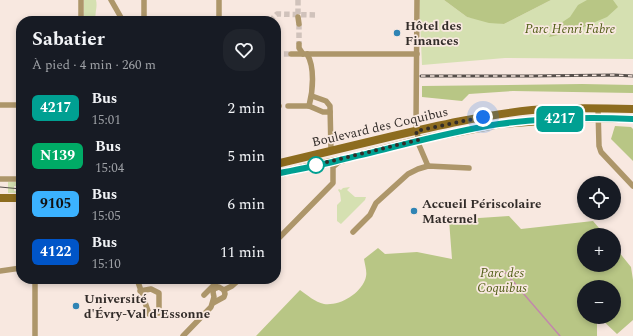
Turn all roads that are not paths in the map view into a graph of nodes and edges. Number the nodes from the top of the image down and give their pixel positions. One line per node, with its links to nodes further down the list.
1 (81, 0): 6 (street)
2 (111, 0): 7 (street)
3 (144, 0): 8 (street)
4 (220, 0): 9 (street)
5 (417, 0): 16 (street)
6 (81, 16)
7 (120, 16)
8 (144, 16)
9 (219, 16)
10 (298, 17): 11 (street)
11 (299, 24)
12 (299, 44): 14 (street)
13 (291, 54): 14 (street)
14 (305, 54): 15 (street); 17 (street)
15 (319, 54): 16 (street); 17 (street)
16 (417, 54): 28 (street)
17 (311, 62): 18 (street)
18 (312, 96): 22 (street); 25 (street)
19 (0, 105): 20 (street)
20 (16, 105)
21 (288, 106): 22 (street)
22 (309, 106): 25 (street)
23 (598, 108): 24 (main road, Boulevard des Coquibus); 26 (street); 28 (main road, Boulevard des Coquibus)
24 (633, 108)
25 (330, 112): 30 (street)
26 (598, 118): 27 (main road, Boulevard des Coquibus); 29 (main road, Boulevard des Coquibus); 38 (street)
27 (633, 119)
28 (416, 131): 29 (street); 30 (main road, Boulevard des Coquibus)
29 (418, 140): 31 (main road, Boulevard des Coquibus); 33 (street)
30 (331, 151): 32 (main road, Boulevard des Coquibus)
31 (345, 159): 35 (main road, Boulevard des Coquibus); 42 (street)
32 (281, 163)
33 (428, 166): 34 (street); 41 (street)
34 (469, 168)
35 (281, 173)
36 (0, 179): 37 (street)
37 (16, 179)
38 (633, 186)
39 (0, 198): 40 (main road)
40 (16, 198)
41 (353, 232)
42 (281, 236)
43 (16, 269): 44 (street)
44 (0, 271)
45 (35, 284): 54 (street)
46 (138, 284): 51 (street)
47 (215, 284): 52 (street)
48 (221, 284): 50 (street)
49 (234, 284): 50 (street)
50 (222, 288): 53 (street); 53 (street)
51 (140, 291): 51 (street)
52 (204, 295)
53 (216, 298): 55 (street)
54 (35, 336)
55 (184, 336)

